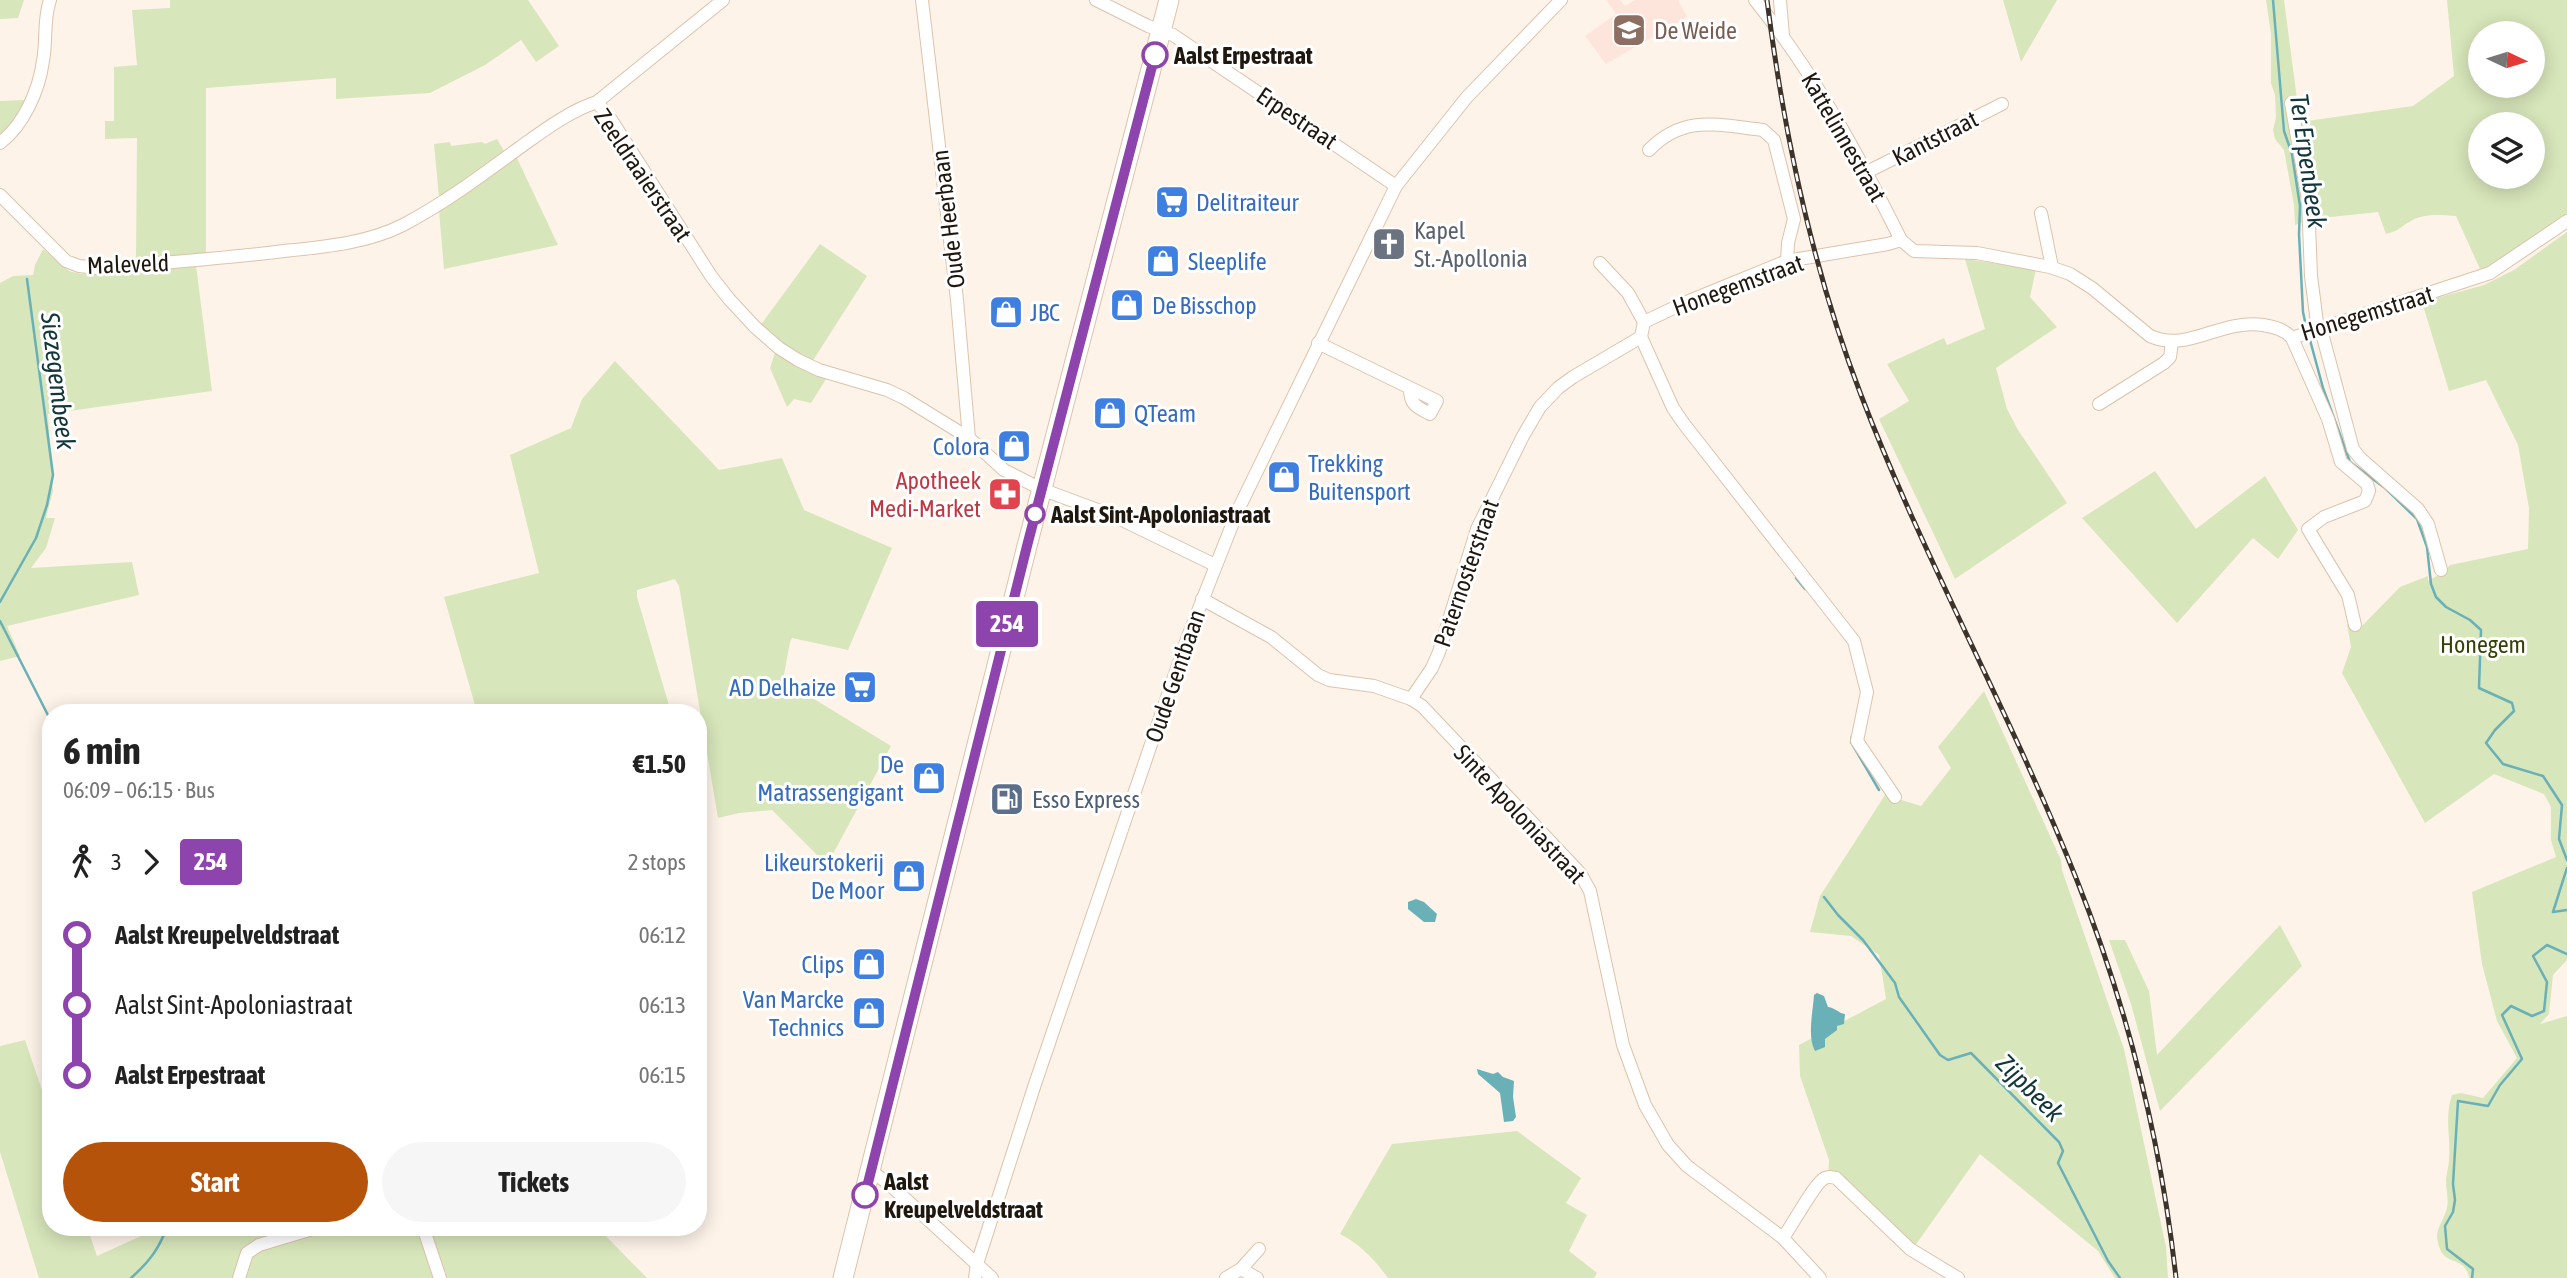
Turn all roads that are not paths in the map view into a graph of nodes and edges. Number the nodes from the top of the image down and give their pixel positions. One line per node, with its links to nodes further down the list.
1 (50, 0): 14 (street)
2 (723, 0): 11 (street)
3 (922, 0): 34 (street, Oude Heerbaan)
4 (1096, 0): 9 (street, Erpestraat)
5 (1169, 0): 9 (main road)
6 (1561, 0): 17 (street, Oude Gentbaan)
7 (1755, 0): 10 (street, Kattelinnestraat)
8 (1780, 0): 10 (street, Kattelinnestraat)
9 (1162, 30): 17 (street, Erpestraat); 35 (main road)
10 (1783, 36): 16 (street, Kattelinnestraat)
11 (597, 102): 22 (street, Zeeldraaierstraat); 34 (street, Zeeldraaierstraat)
12 (2291, 103): 27 (street)
13 (2002, 104): 16 (street, Kantstraat)
14 (0, 143)
15 (1649, 150): 23 (street)
16 (1867, 172): 21 (street, Kattelinnestraat)
17 (1396, 186): 31 (street, Oude Gentbaan)
18 (0, 195): 22 (street, Maleveld)
19 (2041, 214): 25 (street)
20 (2567, 222): 27 (street, Honegemstraat)
21 (1901, 240): 23 (street, Honegemstraat); 25 (street)
22 (201, 261)
23 (1787, 261): 26 (street, Honegemstraat)
24 (1600, 263): 26 (street)
25 (2052, 267): 30 (street)
26 (1644, 322): 28 (street, Honegemstraat)
27 (2318, 330): 29 (street, Honegemstraat); 37 (street)
28 (1642, 337): 40 (street, Paternosterstraat); 41 (street)
29 (2292, 338): 30 (street, Honegemstraat); 39 (street)
30 (2172, 342): 33 (street)
31 (1318, 343): 32 (street); 36 (street, Oude Gentbaan)
32 (1410, 388)
33 (2099, 404)
34 (969, 438): 35 (street, Zeeldraaierstraat)
35 (1041, 489): 36 (street); 42 (main road)
36 (1215, 565): 38 (street, Oude Gentbaan)
37 (2441, 570)
38 (1202, 599): 40 (street, Sinte Apoloniastraat); 47 (street, Oude Gentbaan)
39 (2355, 625)
40 (1411, 699): 45 (street, Sinte Apoloniastraat)
41 (1891, 793)
42 (871, 1171): 47 (street); 51 (main road)
43 (289, 1236): 49 (street)
44 (426, 1236): 50 (street)
45 (1783, 1238): 56 (street, Sinte Apoloniastraat); 57 (street)
46 (1259, 1249): 48 (street)
47 (977, 1264): 52 (street, Oude Gentbaan); 53 (street)
48 (1241, 1269): 54 (street); 55 (street)
49 (239, 1278)
50 (440, 1278)
51 (843, 1278)
52 (975, 1278)
53 (992, 1278)
54 (1226, 1278)
55 (1256, 1278)
56 (1820, 1278)
57 (1958, 1278)

